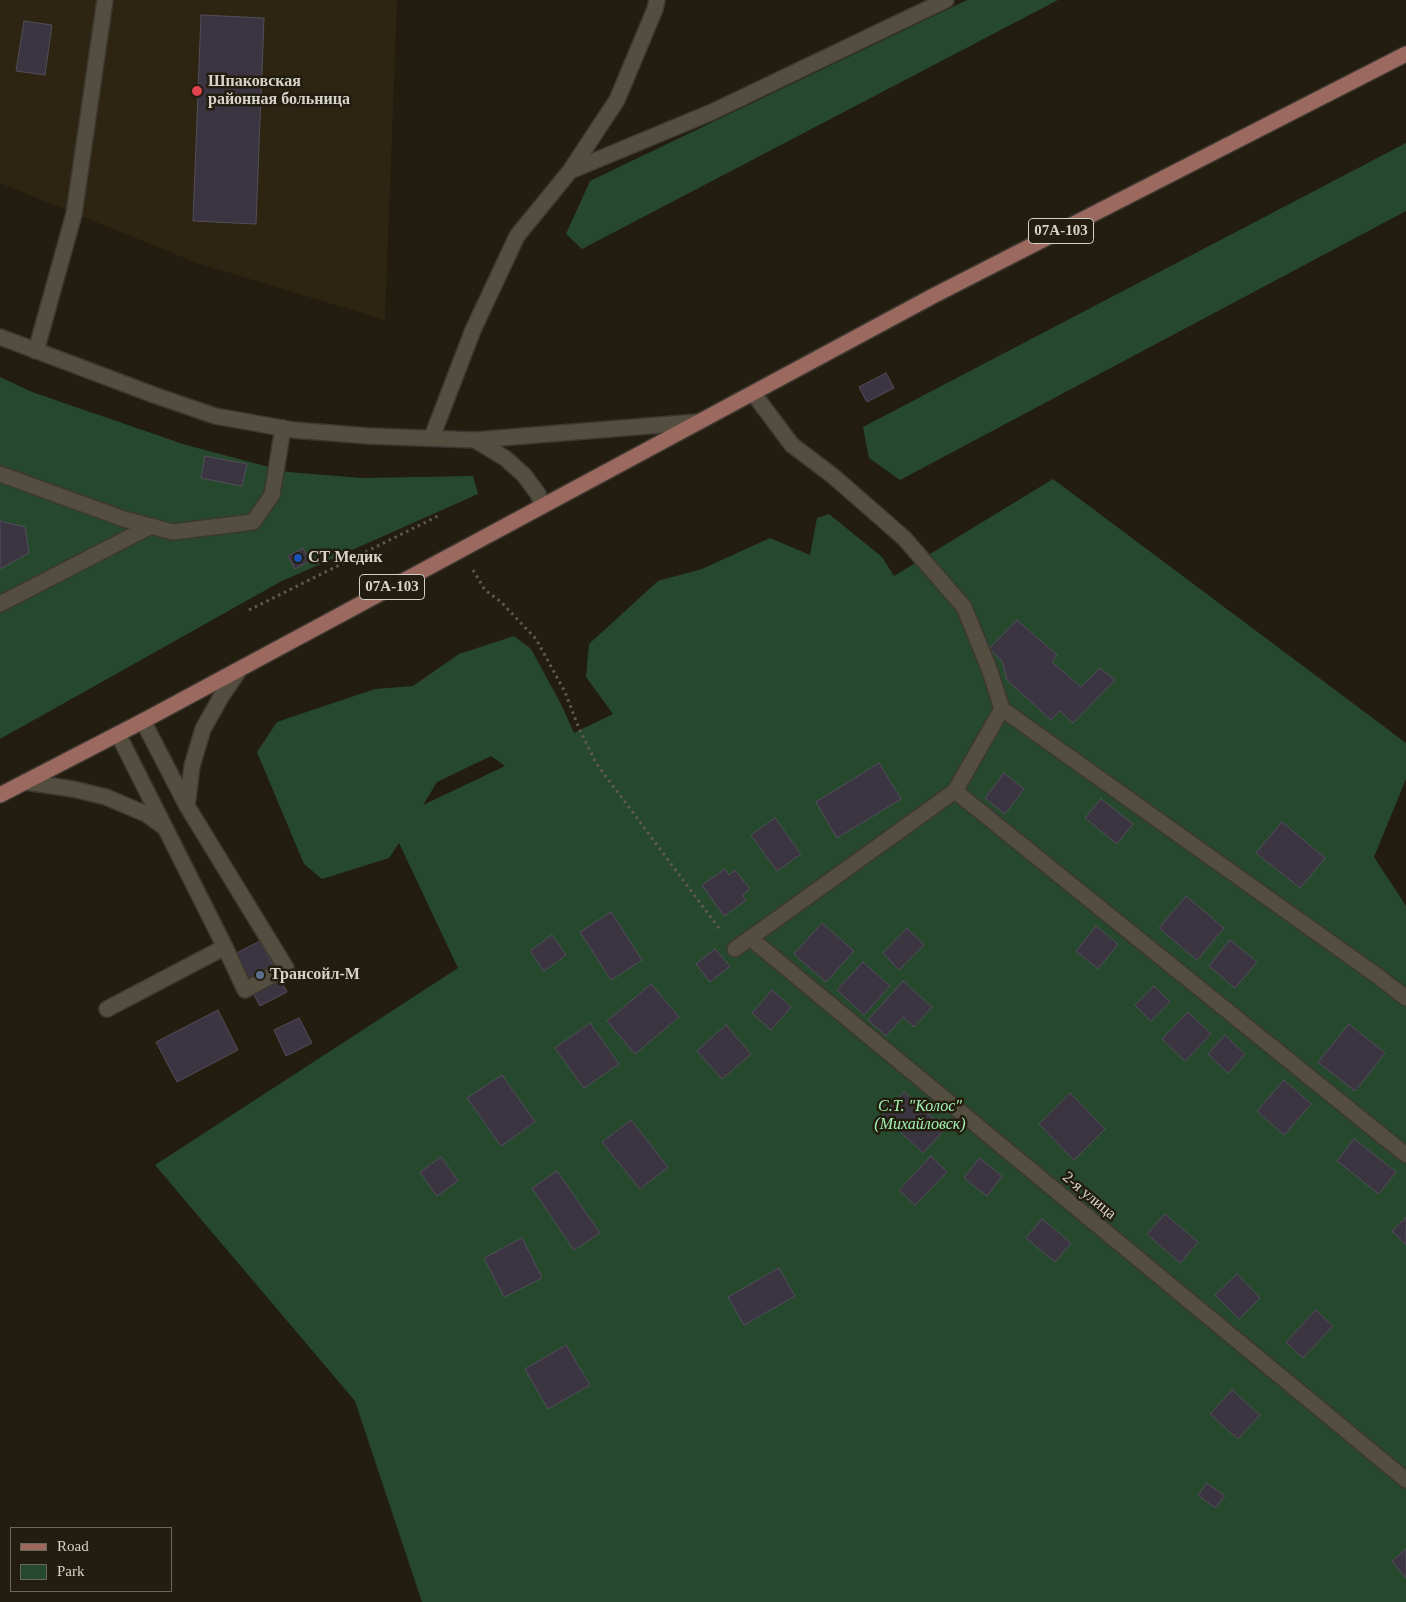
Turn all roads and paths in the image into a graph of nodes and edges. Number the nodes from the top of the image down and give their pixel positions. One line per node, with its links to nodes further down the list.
1 (105, 0): 7 (street)
2 (658, 0): 5 (street)
3 (946, 0): 5 (street)
4 (1406, 54): 8 (main road, 07А-103)
5 (570, 171): 11 (street)
6 (0, 338): 7 (street)
7 (36, 351): 10 (street)
8 (753, 393): 9 (main road, 07А-103); 21 (street)
9 (698, 422): 12 (street); 14 (main road, 07А-103)
10 (283, 428): 11 (street); 16 (street)
11 (432, 438): 12 (street)
12 (475, 440): 14 (street)
13 (0, 474): 16 (street)
14 (544, 506): 20 (main road, 07А-103)
15 (440, 515): 19 (path)
16 (151, 526): 18 (street)
17 (473, 570): 31 (path)
18 (0, 604)
19 (249, 610)
20 (240, 668): 22 (main road, 07А-103); 27 (street)
21 (1002, 709): 25 (street); 32 (street)
22 (143, 721): 23 (main road, 07А-103); 27 (street)
23 (118, 734): 24 (main road, 07А-103); 28 (street)
24 (25, 782): 26 (main road, 07А-103); 28 (street)
25 (955, 791): 29 (street); 34 (street)
26 (0, 795)
27 (188, 806): 30 (street)
28 (166, 828): 30 (street)
29 (750, 938): 31 (street); 35 (street, 2-я улица)
30 (225, 948): 33 (street)
31 (735, 949)
32 (1406, 998)
33 (107, 1009)
34 (1406, 1155)
35 (1406, 1480)

